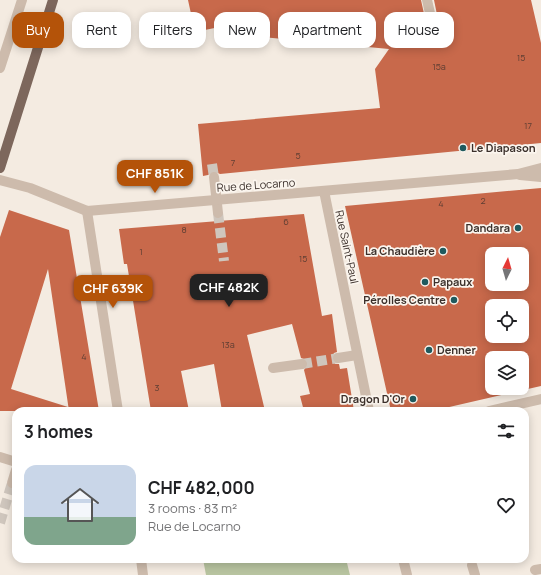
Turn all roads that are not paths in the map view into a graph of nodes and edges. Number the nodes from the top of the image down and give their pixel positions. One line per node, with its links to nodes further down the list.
1 (22, 0): 5 (street)
2 (53, 0): 6 (main road)
3 (427, 0): 4 (street)
4 (430, 12)
5 (0, 68)
6 (0, 168)
7 (541, 168): 8 (street, Rue de Locarno)
8 (518, 174): 10 (street, Rue de Locarno); 12 (street, Rue de Locarno)
9 (214, 177): 13 (street)
10 (541, 177)
11 (0, 180): 14 (street, Rue de Locarno)
12 (324, 191): 13 (street, Rue de Locarno); 16 (street, Rue Saint-Paul)
13 (221, 199): 14 (street, Rue de Locarno); 15 (street)
14 (87, 211): 21 (street)
15 (218, 213)
16 (357, 355): 17 (street); 22 (street, Rue Saint-Paul)
17 (338, 358)
18 (302, 364): 19 (street)
19 (273, 368)
20 (541, 399): 23 (street)
21 (117, 407)
22 (368, 407)
23 (506, 407)
24 (0, 457): 25 (street)
25 (12, 461)
26 (142, 563): 28 (street)
27 (404, 563): 29 (street)
28 (143, 575)
29 (407, 575)

